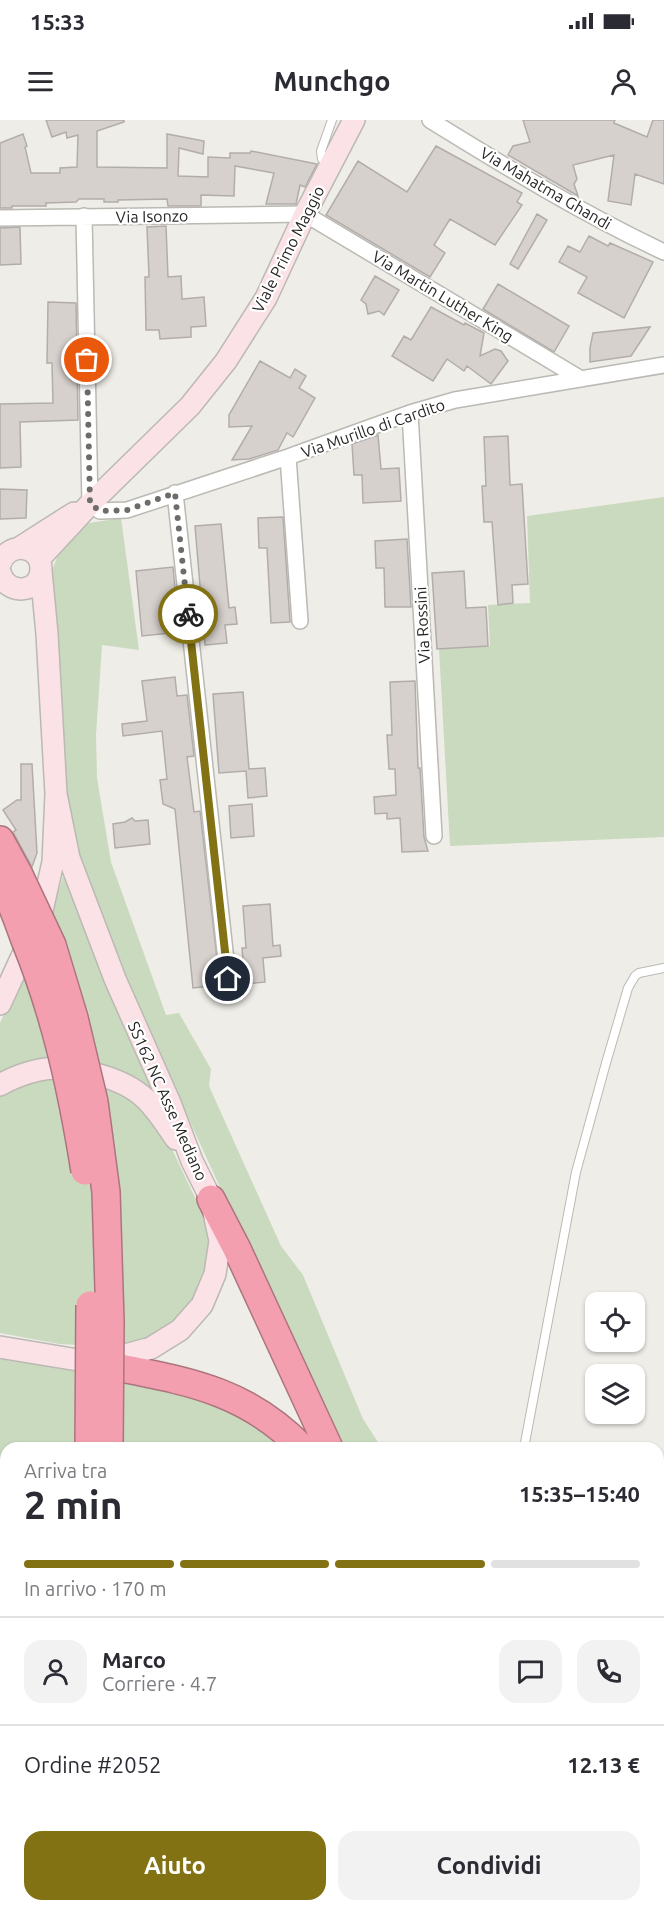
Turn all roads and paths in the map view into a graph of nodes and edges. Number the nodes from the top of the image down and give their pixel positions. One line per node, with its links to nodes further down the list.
1 (332, 120): 4 (lane)
2 (354, 120): 4 (street, Viale Primo Maggio)
3 (430, 120): 8 (street, Via Mahatma Ghandi)
4 (330, 165): 5 (street, Viale Primo Maggio)
5 (305, 213): 6 (street, Via Isonzo); 10 (street, Via Martin Luther King); 14 (street, Viale Primo Maggio)
6 (84, 216): 7 (street, Via Isonzo); 14 (street)
7 (0, 218)
8 (664, 252)
9 (664, 365): 10 (street, Via Murillo di Cardito)
10 (581, 379): 11 (street, Via Murillo di Cardito)
11 (410, 413): 12 (street, Via Murillo di Cardito); 20 (street, Via Rossini)
12 (288, 457): 13 (street, Via Murillo di Cardito); 17 (street)
13 (175, 493): 14 (street, Via Murillo di Cardito); 24 (street)
14 (90, 504): 15 (street, Viale Primo Maggio); 16 (street, Viale Primo Maggio)
15 (40, 565): 16 (street); 16 (street, Viale Primo Maggio); 18 (street, SS162 NC Asse Mediano)
16 (7, 568): 18 (street, SS162 NC Asse Mediano)
17 (300, 621)
18 (48, 668): 19 (street, SS162 NC Asse Mediano)
19 (56, 794): 25 (street, SS162 NC Asse Mediano); 27 (street, SS162 NC Asse Mediano)
20 (434, 836)
21 (0, 840): 22 (highway)
22 (10, 878): 31 (highway, bridge); 32 (highway, bridge)
23 (664, 968): 35 (lane)
24 (228, 979)
25 (0, 1004)
26 (0, 1085): 27 (street)
27 (192, 1161): 28 (street, SS162 NC Asse Mediano)
28 (212, 1199): 30 (street, SS162 NC Asse Mediano); 34 (highway)
29 (0, 1347): 30 (street, SS162 NC Asse Mediano)
30 (96, 1363): 33 (highway)
31 (89, 1442)
32 (109, 1442)
33 (296, 1442)
34 (326, 1442)
35 (525, 1442)

